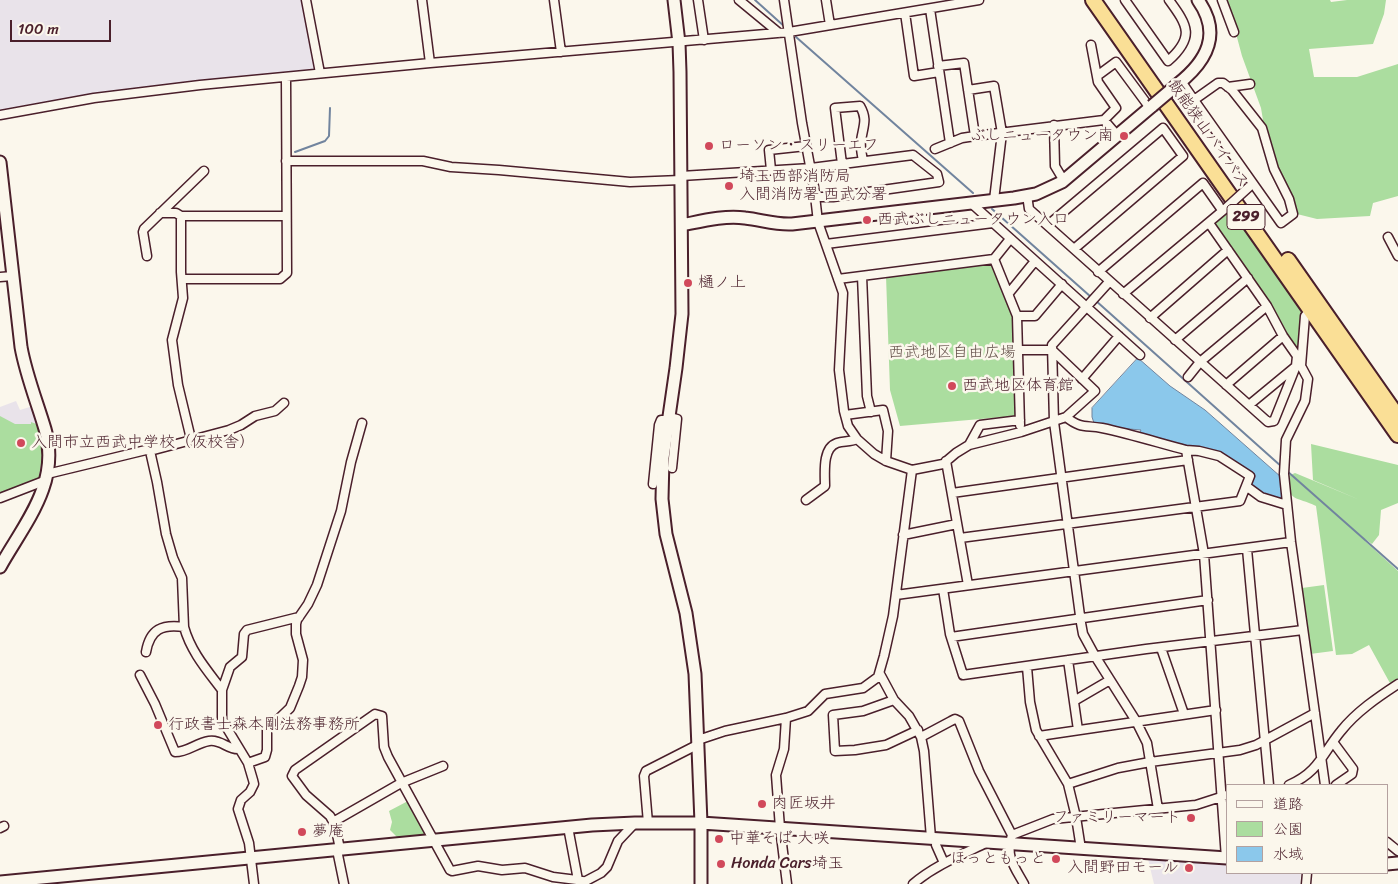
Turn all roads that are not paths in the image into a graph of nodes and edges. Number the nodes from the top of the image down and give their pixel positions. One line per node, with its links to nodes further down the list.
1 (306, 0): 28 (street)
2 (422, 0): 26 (street)
3 (554, 0): 25 (street)
4 (674, 0): 23 (street)
5 (698, 0): 22 (street)
6 (739, 0): 21 (street)
7 (784, 0): 19 (street)
8 (826, 0): 18 (street)
9 (979, 0): 16 (street)
10 (1093, 0): 92 (highway, 飯能狭山バイパス / 299)
11 (1104, 0): 111 (highway, 飯能狭山バイパス / 299)
12 (1125, 0): 13 (street)
13 (1169, 0)
14 (1198, 0): 31 (street)
15 (1222, 0): 20 (street)
16 (930, 9): 17 (street); 27 (street)
17 (905, 13): 18 (street); 27 (street)
18 (830, 26): 19 (street)
19 (789, 32): 21 (street); 44 (street)
20 (1234, 32)
21 (779, 33): 22 (street)
22 (704, 40): 23 (street)
23 (679, 43): 25 (street); 53 (street)
24 (1091, 45): 29 (street)
25 (561, 52): 26 (street)
26 (430, 63): 28 (street)
27 (939, 69): 34 (street); 43 (street)
28 (320, 73): 30 (street)
29 (1097, 76): 36 (street); 38 (street)
30 (286, 78): 37 (street); 46 (street)
31 (1179, 83): 35 (street); 36 (street, bridge)
32 (1250, 84): 33 (street)
33 (1228, 87): 35 (street); 55 (street)
34 (968, 90): 40 (street); 42 (street)
35 (1194, 100): 55 (street)
36 (1151, 107): 41 (street)
37 (0, 115)
38 (1104, 120): 39 (street); 41 (street)
39 (1054, 126): 40 (street); 54 (street)
40 (1002, 133): 42 (street); 58 (street)
41 (1117, 135): 54 (street)
42 (975, 136): 43 (street)
43 (950, 143): 45 (street)
44 (806, 146): 50 (street); 51 (street)
45 (935, 149)
46 (286, 161): 53 (street); 63 (street)
47 (863, 161): 49 (street); 49 (street); 57 (street)
48 (0, 162): 64 (street)
49 (842, 164): 50 (street)
50 (811, 168): 51 (street); 57 (street)
51 (771, 170): 53 (street)
52 (204, 171): 61 (street)
53 (681, 178): 68 (street)
54 (1064, 181): 56 (street)
55 (1251, 186): 60 (street, bridge)
56 (1027, 196): 58 (street); 69 (street)
57 (815, 197): 65 (street)
58 (994, 200): 59 (street)
59 (971, 203): 65 (street); 67 (street)
60 (1224, 209): 66 (street); 79 (street)
61 (160, 213): 62 (street); 75 (street)
62 (181, 216): 63 (street); 84 (street)
63 (286, 216): 84 (street)
64 (3, 218): 80 (street)
65 (818, 222): 68 (street); 72 (street)
66 (1209, 223): 74 (street); 89 (street)
67 (993, 224): 71 (street); 72 (street)
68 (682, 225): 112 (street)
69 (1048, 225): 73 (street); 73 (street)
70 (1388, 237): 76 (street)
71 (1010, 238): 77 (street); 78 (street)
72 (826, 244): 85 (street)
73 (1074, 249): 79 (street)
74 (1228, 250): 83 (street); 94 (street)
75 (147, 256)
76 (1398, 256)
77 (994, 259): 81 (street); 88 (street)
78 (1035, 261): 87 (street); 88 (street)
79 (1098, 272): 86 (street)
80 (13, 276): 82 (street); 128 (street)
81 (862, 276): 85 (street); 108 (street)
82 (0, 277)
83 (1248, 278): 91 (street); 97 (street)
84 (182, 279): 118 (street)
85 (838, 279): 109 (street)
86 (1109, 282): 89 (street); 90 (street)
87 (1062, 284): 90 (street); 93 (street)
88 (1009, 293): 93 (street)
89 (1123, 294): 94 (street)
90 (1089, 305): 95 (street); 99 (street)
91 (1267, 306): 96 (street); 101 (street)
92 (1311, 310): 117 (highway, 飯能狭山バイパス / 299); 135 (street)
93 (1018, 316): 98 (street)
94 (1150, 318): 97 (street)
95 (1119, 336): 100 (street); 104 (street)
96 (1283, 336): 102 (street); 105 (street)
97 (1175, 340): 101 (street)
98 (1018, 350): 99 (street); 113 (street)
99 (1052, 350): 104 (street); 114 (street)
100 (1140, 355)
101 (1200, 362): 103 (street); 105 (street)
102 (1296, 366): 107 (street); 107 (street)
103 (1188, 376)
104 (1082, 380): 110 (street)
105 (1226, 385): 107 (street)
106 (284, 403): 118 (street)
107 (1249, 405)
108 (871, 412): 109 (street); 124 (street)
109 (845, 415): 119 (street)
110 (1066, 417): 114 (street); 121 (street)
111 (1398, 417)
112 (669, 419): 126 (street); 130 (street); 178 (street)
113 (1020, 420): 116 (street); 120 (street)
114 (1054, 422): 116 (street); 129 (street)
115 (362, 423): 150 (street)
116 (1021, 432): 120 (street)
117 (1398, 435)
118 (190, 439): 122 (street)
119 (857, 439): 124 (street); 134 (street)
120 (969, 445): 125 (street)
121 (1186, 450): 123 (street); 131 (street)
122 (150, 451): 128 (street); 152 (street)
123 (1188, 460): 129 (street); 136 (street)
124 (886, 461): 127 (street)
125 (946, 461): 127 (street); 132 (street)
126 (672, 468)
127 (912, 470): 139 (street)
128 (46, 478): 133 (street); 144 (street)
129 (1061, 478): 132 (street); 138 (street)
130 (653, 484)
131 (1246, 486): 135 (street); 136 (street)
132 (952, 493): 137 (street)
133 (0, 498)
134 (806, 500)
135 (1287, 505): 141 (street)
136 (1196, 507): 138 (street); 143 (street)
137 (957, 524): 139 (street); 140 (street)
138 (1068, 524): 140 (street); 145 (street)
139 (903, 535): 148 (street)
140 (960, 538): 146 (street)
141 (1291, 542): 142 (street); 153 (street)
142 (1247, 549): 143 (street); 154 (street)
143 (1204, 554): 145 (street); 149 (street)
144 (0, 567)
145 (1074, 571): 146 (street); 151 (street)
146 (968, 585): 147 (street)
147 (943, 588): 148 (street); 155 (street)
148 (896, 595): 162 (street)
149 (1208, 600): 151 (street); 156 (street)
150 (299, 617): 166 (street); 184 (street)
151 (1080, 619): 155 (street); 159 (street)
152 (184, 627): 158 (street); 166 (street)
153 (1303, 630): 154 (street); 170 (street)
154 (1256, 636): 156 (street); 177 (street)
155 (951, 637): 161 (street)
156 (1211, 641): 157 (street); 169 (street)
157 (1161, 648): 159 (street); 171 (street)
158 (146, 652)
159 (1095, 656): 160 (street); 164 (street)
160 (1068, 660): 161 (street); 168 (street)
161 (1027, 667): 176 (street)
162 (880, 674): 167 (street); 172 (street)
163 (140, 675): 180 (street)
164 (1110, 680): 168 (street); 173 (street)
165 (1398, 684): 179 (street)
166 (222, 690): 180 (street)
167 (894, 700): 175 (street); 175 (street)
168 (1074, 701): 174 (street)
169 (1216, 710): 171 (street); 181 (street)
170 (1315, 713): 177 (street); 182 (street)
171 (1184, 714): 173 (street)
172 (786, 718): 178 (street); 200 (street)
173 (1136, 721): 174 (street); 183 (street)
174 (1078, 730): 176 (street)
175 (919, 733): 201 (street); 202 (street)
176 (1039, 736): 187 (street)
177 (1265, 741): 181 (street); 188 (street)
178 (699, 742): 197 (street); 198 (street)
179 (1333, 742): 182 (street); 191 (street)
180 (239, 749): 184 (street)
181 (1218, 753): 183 (street); 192 (street)
182 (1321, 760): 189 (street); 190 (street)
183 (1150, 762): 187 (street); 193 (street)
184 (248, 763): 209 (street)
185 (442, 766): 186 (street)
186 (401, 783): 195 (street); 195 (street); 203 (street)
187 (1068, 784): 194 (street)
188 (1269, 784)
189 (1292, 784)
190 (1324, 784)
191 (1337, 784)
192 (1224, 795): 193 (street); 210 (street)
193 (1158, 809): 194 (street)
194 (1076, 817): 202 (street); 207 (street)
195 (333, 822): 206 (street)
196 (635, 823): 197 (street); 199 (street); 214 (street)
197 (648, 823): 198 (street)
198 (701, 823): 200 (street); 218 (street)
199 (568, 827): 203 (street); 214 (street)
200 (780, 828): 201 (street); 219 (street)
201 (934, 838): 204 (street); 211 (street)
202 (1011, 840): 204 (street); 207 (street); 221 (street)
203 (435, 841): 206 (street); 213 (street)
204 (988, 842): 211 (street)
205 (1388, 843): 208 (street)
206 (339, 849): 209 (street); 217 (street)
207 (1081, 849): 210 (street)
208 (1398, 852)
209 (251, 858): 212 (street); 216 (street)
210 (1226, 858)
211 (944, 863): 220 (street)
212 (80, 879): 215 (street)
213 (553, 881): 214 (street)
214 (581, 882)
215 (2, 883)
216 (254, 884)
217 (344, 884)
218 (701, 884)
219 (787, 884)
220 (913, 884)
221 (1024, 884)

